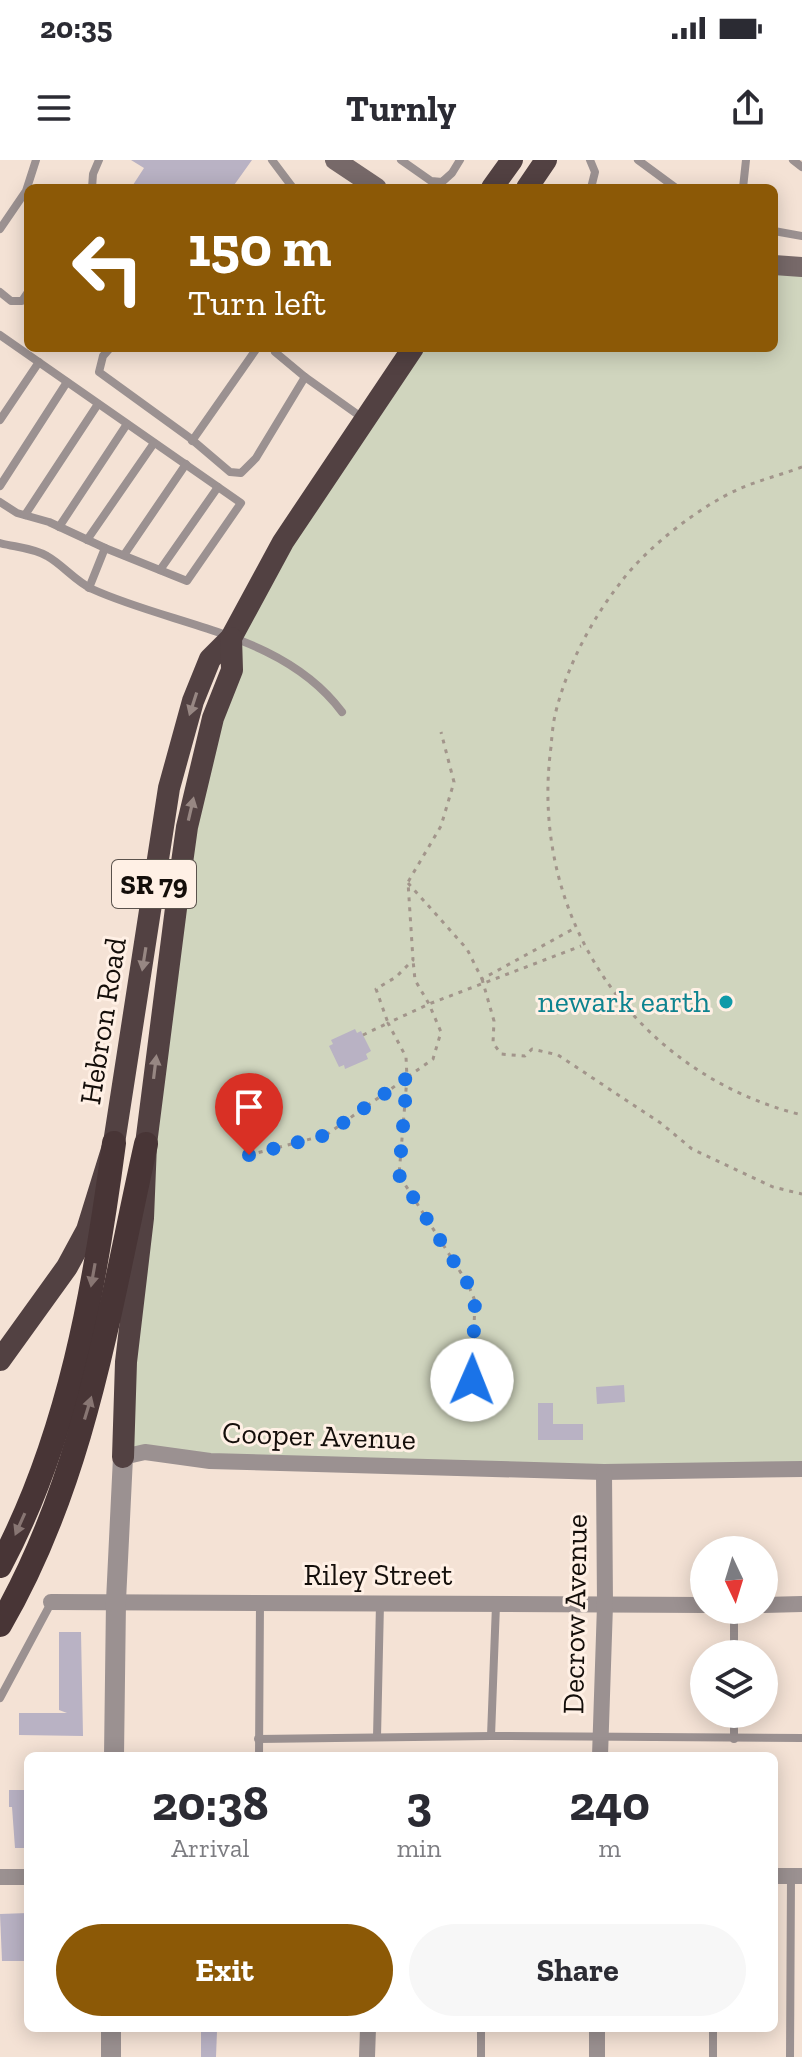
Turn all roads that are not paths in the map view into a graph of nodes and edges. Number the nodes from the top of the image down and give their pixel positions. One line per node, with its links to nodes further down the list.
1 (36, 160): 14 (lane)
2 (99, 160): 15 (lane)
3 (272, 160): 16 (lane)
4 (335, 160): 17 (main road)
5 (401, 160): 6 (lane)
6 (460, 160)
7 (512, 160): 18 (highway)
8 (546, 160): 19 (highway)
9 (589, 160): 20 (lane)
10 (638, 160): 21 (lane)
11 (746, 160): 22 (lane)
12 (793, 160): 13 (lane)
13 (802, 167)
14 (28, 184)
15 (92, 184)
16 (290, 184)
17 (371, 184)
18 (495, 184)
19 (530, 184)
20 (592, 184)
21 (671, 184)
22 (743, 184)
23 (24, 194): 24 (lane)
24 (0, 229)
25 (778, 232): 26 (lane)
26 (802, 236)
27 (778, 265): 28 (main road)
28 (802, 267)
29 (0, 292): 30 (lane)
30 (24, 298)
31 (3, 337): 32 (lane); 33 (lane)
32 (0, 349)
33 (24, 352)
34 (25, 352): 39 (lane)
35 (106, 352): 46 (lane)
36 (254, 352): 46 (lane)
37 (278, 352): 40 (lane)
38 (410, 352): 43 (highway, Hebron Road / SR 79)
39 (39, 362): 41 (lane); 44 (lane)
40 (305, 377): 43 (lane); 46 (lane)
41 (67, 382): 42 (lane); 49 (lane)
42 (98, 404): 45 (lane); 52 (lane)
43 (365, 419): 60 (highway, Hebron Road / SR 79)
44 (0, 420)
45 (127, 424): 47 (lane); 53 (lane)
46 (192, 441)
47 (154, 443): 48 (lane); 54 (lane)
48 (186, 464): 50 (lane); 57 (lane)
49 (0, 486)
50 (218, 487): 58 (lane); 58 (lane)
51 (0, 502): 52 (lane)
52 (25, 515): 53 (lane)
53 (59, 527): 54 (lane)
54 (87, 540): 56 (lane)
55 (0, 543): 59 (lane)
56 (105, 548): 57 (lane); 59 (lane)
57 (124, 555): 58 (lane)
58 (160, 570)
59 (89, 588): 60 (lane)
60 (231, 638): 61 (lane); 62 (highway, Hebron Road / SR 79, one-way to 62); 63 (highway, Hebron Road / SR 79, one-way to 60)
61 (342, 712)
62 (114, 1143): 64 (highway, Hebron Road); 68 (highway, SR 79, one-way to 68)
63 (146, 1144): 65 (highway, Hebron Road); 78 (highway, SR 79, one-way to 63)
64 (0, 1360)
65 (123, 1457): 67 (street, Cooper Avenue); 69 (street)
66 (802, 1469): 67 (street, Cooper Avenue)
67 (604, 1472): 75 (street, Decrow Avenue)
68 (0, 1566)
69 (116, 1601): 70 (street, Riley Street); 71 (street, Riley Street); 87 (street)
70 (51, 1602): 79 (lane)
71 (260, 1602): 72 (street, Riley Street); 85 (lane)
72 (380, 1604): 73 (street, Riley Street); 82 (lane)
73 (496, 1604): 75 (street, Riley Street); 81 (lane)
74 (802, 1604): 77 (street)
75 (605, 1605): 76 (street, Riley Street); 83 (street, Decrow Avenue)
76 (690, 1605)
77 (778, 1605)
78 (0, 1625)
79 (0, 1698)
80 (734, 1728): 86 (lane)
81 (491, 1736): 82 (lane); 83 (lane)
82 (377, 1737): 85 (lane)
83 (601, 1737): 86 (lane); 89 (street, Decrow Avenue)
84 (802, 1738): 86 (lane)
85 (258, 1739): 88 (lane)
86 (734, 1739)
87 (114, 1752)
88 (259, 1752)
89 (600, 1752)
90 (789, 1876): 103 (lane)
91 (0, 1877): 92 (street)
92 (24, 1877)
93 (111, 2032): 98 (street)
94 (368, 2032): 99 (street)
95 (481, 2032): 100 (lane)
96 (597, 2032): 101 (street)
97 (713, 2032): 102 (lane)
98 (111, 2057)
99 (367, 2057)
100 (481, 2057)
101 (597, 2057)
102 (713, 2057)
103 (790, 2057)

